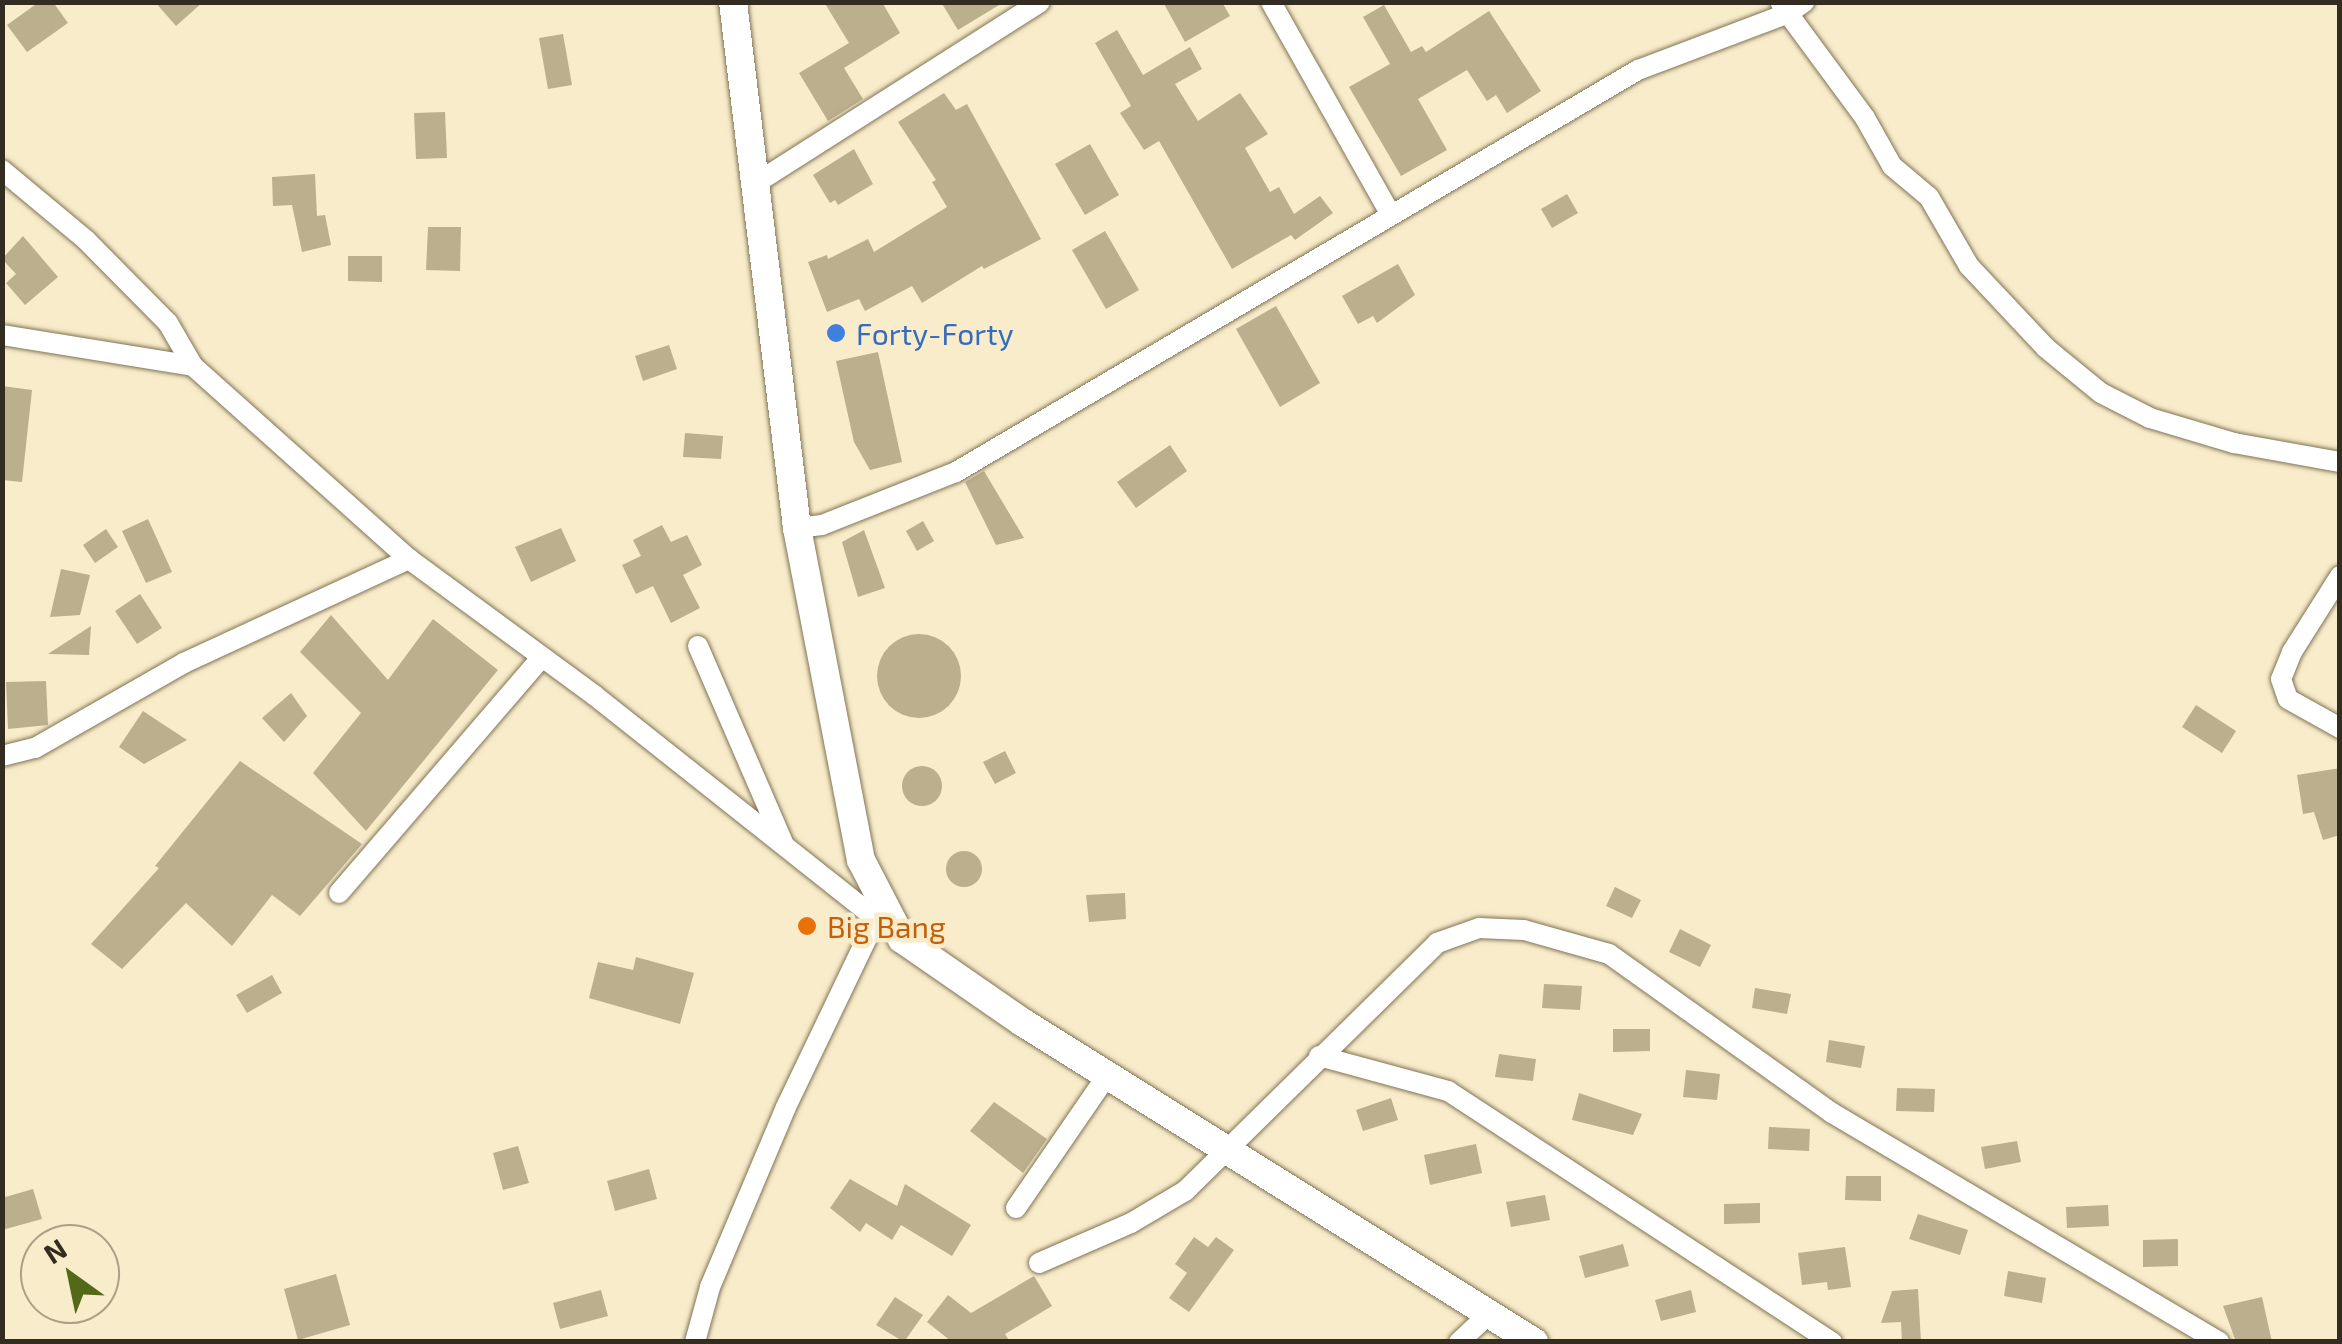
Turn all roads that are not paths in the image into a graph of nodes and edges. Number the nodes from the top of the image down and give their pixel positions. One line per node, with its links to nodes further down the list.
1 (733, 2): 6 (street)
2 (1040, 2): 6 (street)
3 (1271, 2): 7 (street)
4 (1791, 6): 7 (street); 10 (street)
5 (2, 170): 9 (street)
6 (752, 185): 11 (street)
7 (1391, 215): 11 (street)
8 (2, 336): 9 (street)
9 (192, 366): 12 (street)
10 (2340, 462)
11 (797, 528): 21 (street)
12 (409, 559): 15 (street); 17 (street)
13 (2340, 576): 16 (street)
14 (698, 646): 18 (street)
15 (542, 657): 18 (street); 19 (street)
16 (2340, 728)
17 (2, 756)
18 (785, 846): 20 (street)
19 (339, 893)
20 (876, 920): 21 (street); 28 (street)
21 (902, 939): 23 (street)
22 (1319, 1056): 24 (street); 31 (street); 32 (street)
23 (1108, 1074): 24 (street); 25 (street)
24 (1230, 1149): 26 (street); 27 (street)
25 (1016, 1208)
26 (1040, 1264)
27 (1490, 1314): 29 (street); 30 (street)
28 (694, 1342)
29 (1460, 1342)
30 (1534, 1342)
31 (1832, 1342)
32 (2220, 1342)

